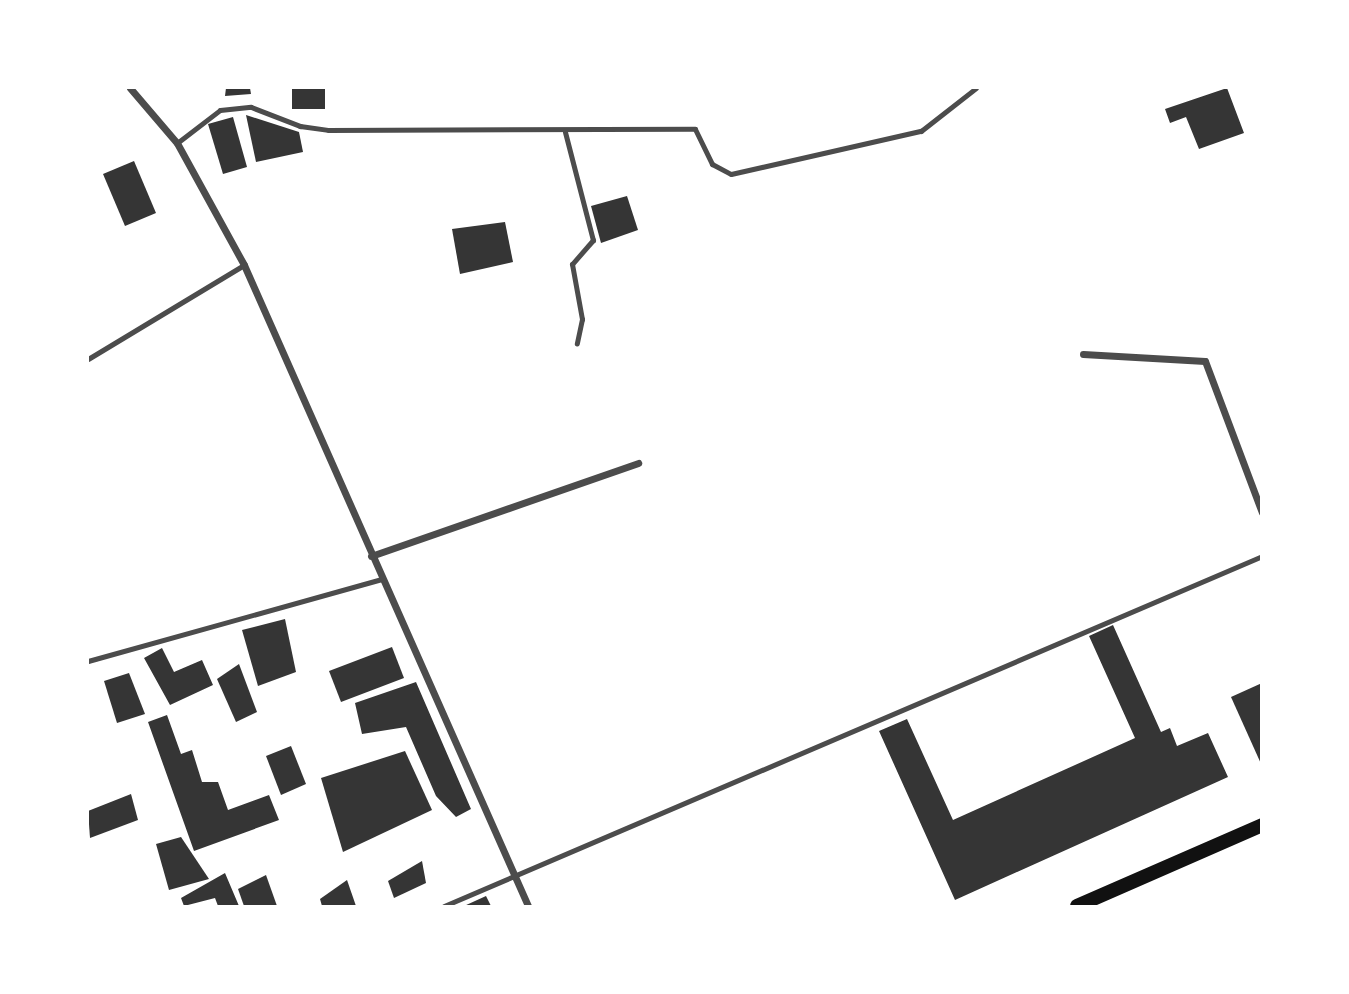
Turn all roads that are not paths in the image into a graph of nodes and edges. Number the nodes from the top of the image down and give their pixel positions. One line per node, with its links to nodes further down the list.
1 (130, 88): 4 (street)
2 (976, 88): 3 (lane)
3 (565, 132): 4 (lane); 6 (lane)
4 (177, 143): 5 (street)
5 (244, 265): 8 (lane); 11 (street)
6 (577, 343)
7 (1083, 354): 10 (street)
8 (88, 359)
9 (638, 463): 11 (street)
10 (1262, 513)
11 (371, 556): 13 (street)
12 (1262, 556): 16 (lane)
13 (382, 579): 14 (lane); 16 (street)
14 (88, 661)
15 (1262, 825): 19 (main road)
16 (515, 877): 17 (lane); 18 (street)
17 (444, 906)
18 (528, 906)
19 (1077, 906)

